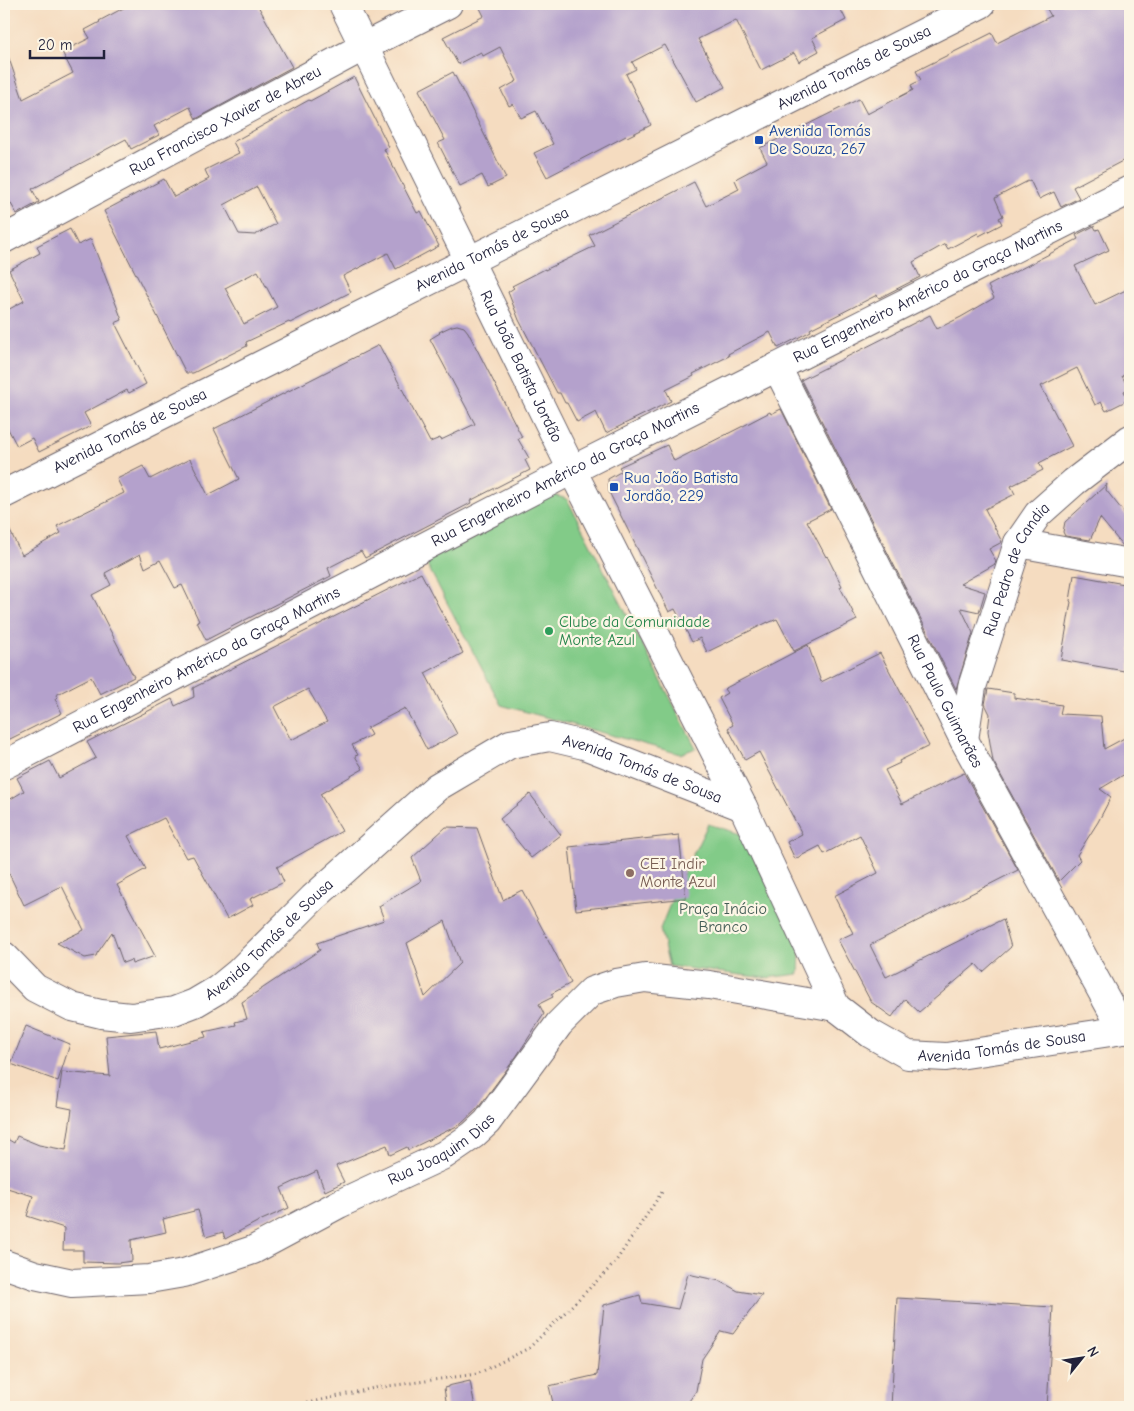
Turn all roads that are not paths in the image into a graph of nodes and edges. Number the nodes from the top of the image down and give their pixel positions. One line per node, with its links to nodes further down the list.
1 (344, 4): 4 (street, Rua João Batista Jordão)
2 (448, 4): 4 (street, Rua Francisco Xavier de Abreu)
3 (981, 4): 7 (street, Avenida Tomás de Sousa)
4 (365, 46): 6 (street, Rua Francisco Xavier de Abreu); 7 (street, Rua João Batista Jordão)
5 (1130, 190): 8 (street, Rua Engenheiro Américo da Graça Martins)
6 (4, 239)
7 (470, 260): 10 (street, Rua João Batista Jordão); 11 (street, Avenida Tomás de Sousa)
8 (777, 367): 10 (street, Rua Engenheiro Américo da Graça Martins); 14 (street, Rua Paulo Guimarães)
9 (1130, 439): 12 (street, Rua Pedro de Candia)
10 (572, 470): 15 (street, Rua Engenheiro Américo da Graça Martins); 16 (street, Rua João Batista Jordão)
11 (4, 494)
12 (1018, 542): 13 (street); 14 (street, Rua Pedro de Candia)
13 (1130, 564)
14 (964, 740): 19 (street, Rua Paulo Guimarães)
15 (4, 765)
16 (743, 807): 17 (street, Avenida Tomás de Sousa); 18 (street, Avenida Tomás de Sousa)
17 (4, 956)
18 (836, 1007): 19 (street, Avenida Tomás de Sousa); 20 (street, Rua Joaquim Dias)
19 (1126, 1030)
20 (4, 1264)

